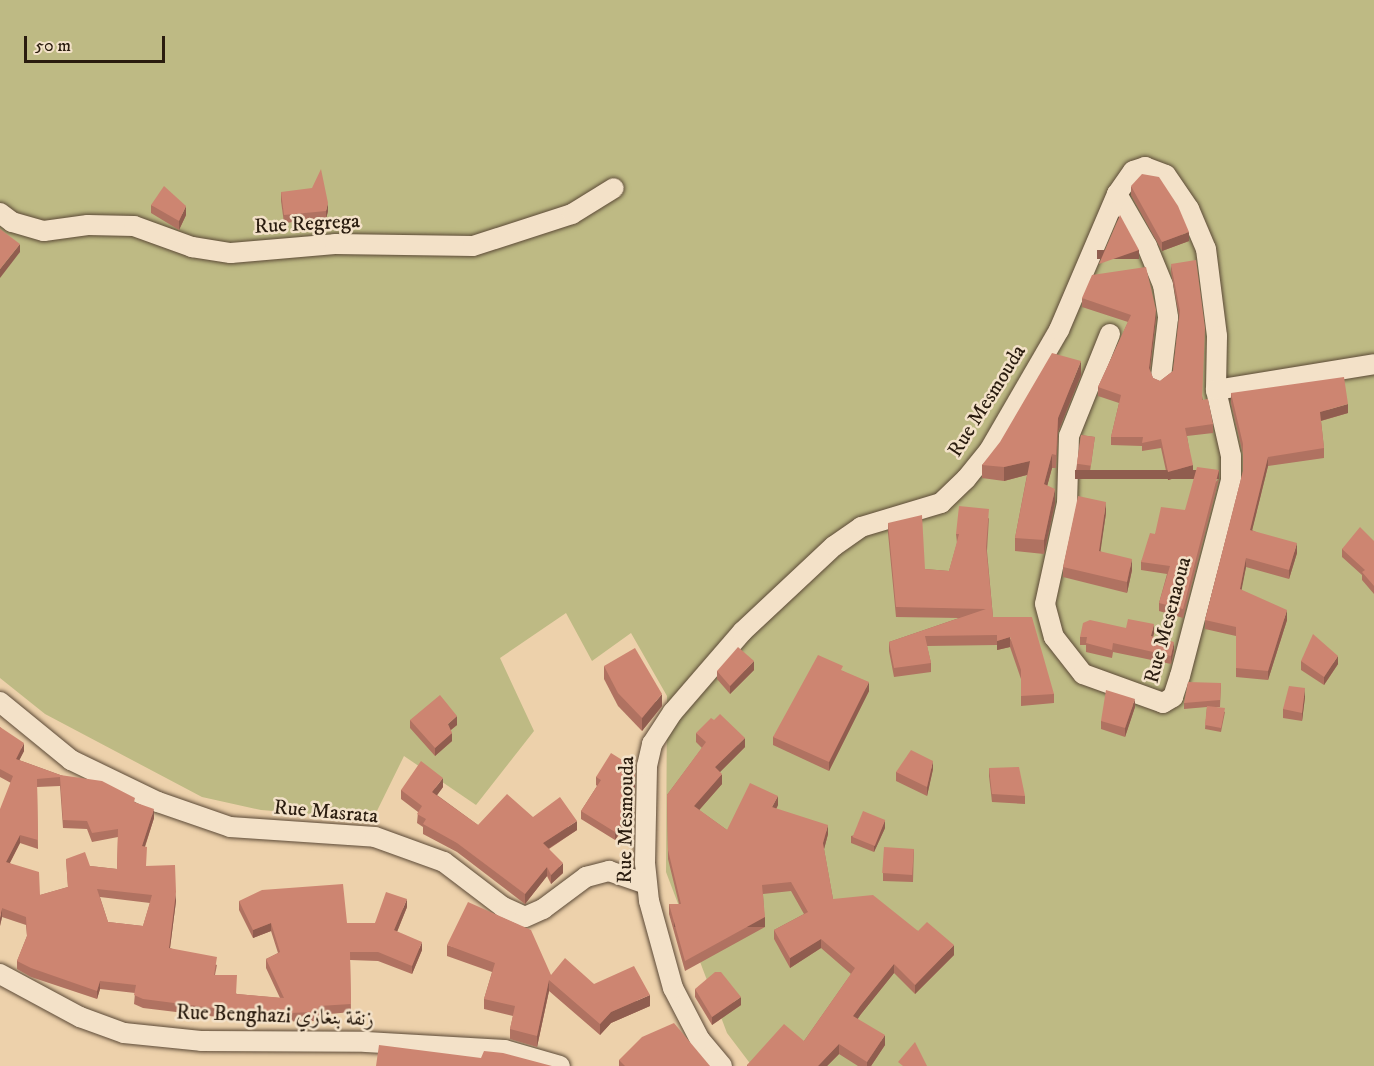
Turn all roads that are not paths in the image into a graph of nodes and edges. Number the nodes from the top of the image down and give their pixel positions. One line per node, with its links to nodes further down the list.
1 (614, 188): 3 (street, Rue Regrega)
2 (1117, 194): 6 (street); 7 (street, Rue Mesmouda); 9 (street, Rue Mesmouda)
3 (0, 213)
4 (1110, 334): 7 (street, Rue Mesenaoua)
5 (1374, 364): 7 (street)
6 (1161, 377)
7 (1216, 390)
8 (0, 702): 9 (street, Rue Masrata)
9 (646, 884): 12 (street, Rue Mesmouda)
10 (0, 974): 11 (street, Rue Benghazi زنقة بنغازي)
11 (560, 1066)
12 (722, 1066)

